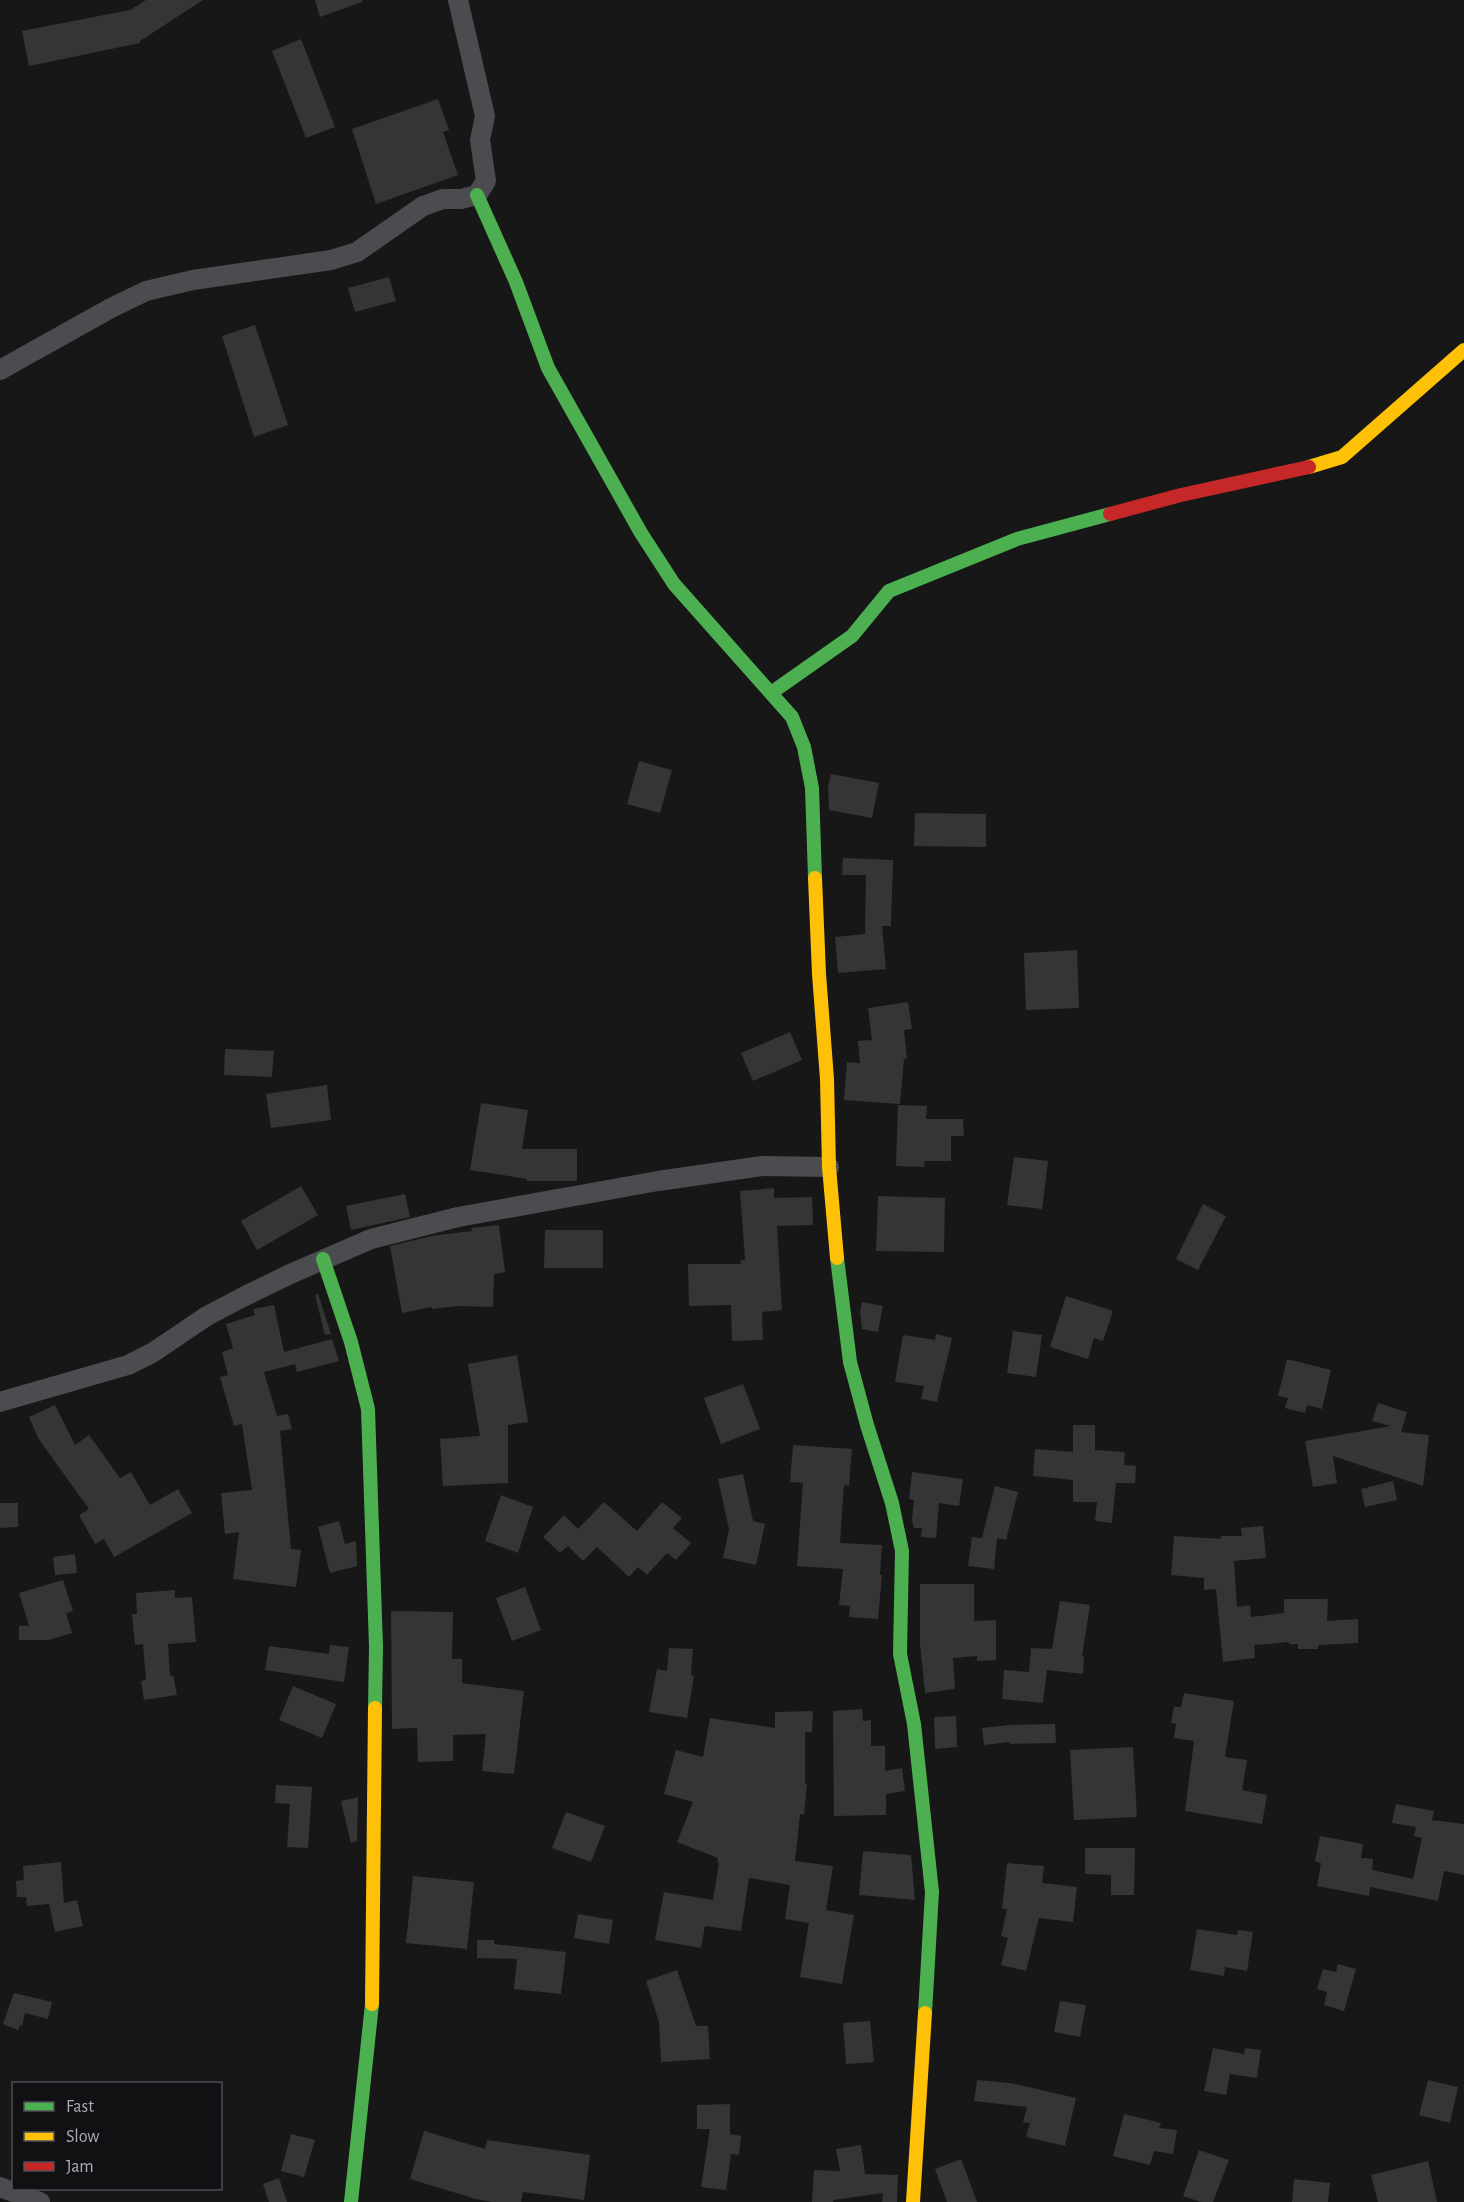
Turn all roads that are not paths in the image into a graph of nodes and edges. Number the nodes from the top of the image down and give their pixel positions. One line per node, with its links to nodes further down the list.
1 (458, 0): 2 (street)
2 (477, 195): 4 (street); 5 (street)
3 (1464, 350): 5 (street)
4 (0, 370)
5 (771, 693): 6 (street)
6 (829, 1167): 7 (street); 12 (street)
7 (323, 1259): 8 (street); 11 (street)
8 (4, 1396)
9 (0, 2187): 10 (street)
10 (40, 2202)
11 (351, 2202)
12 (913, 2202)

